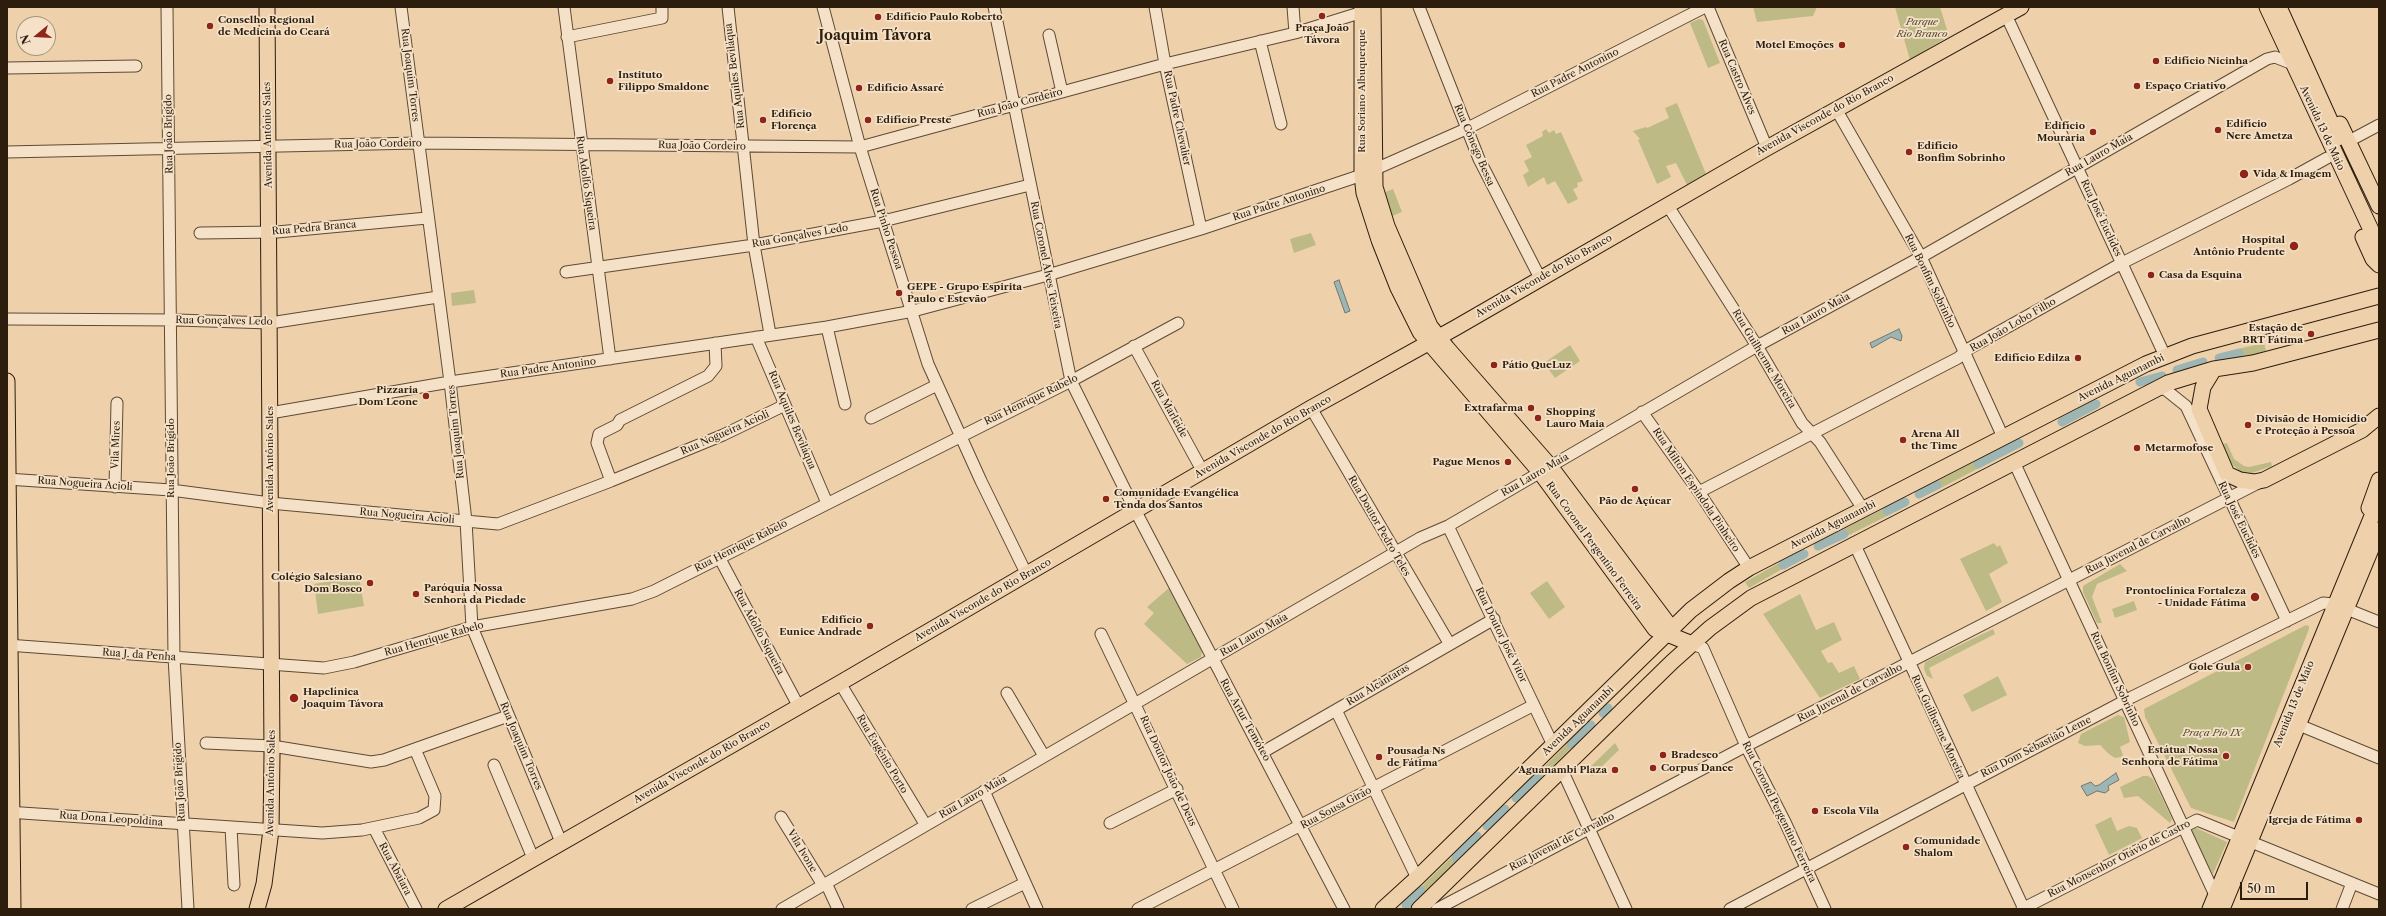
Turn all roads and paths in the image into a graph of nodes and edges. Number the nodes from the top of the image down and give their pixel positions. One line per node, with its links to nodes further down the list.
1 (167, 7): 40 (street, Rua João Brígido)
2 (267, 7): 35 (main road, Avenida Antônio Sales)
3 (401, 7): 33 (street, Rua Joaquim Torres)
4 (564, 7): 21 (street, Rua Adolfo Siqueira)
5 (662, 7): 21 (street)
6 (728, 7): 36 (street, Rua Aquiles Beviláqua)
7 (823, 7): 37 (street, Rua Pinho Pessoa)
8 (994, 7): 28 (street, Rua Coronel Alves Teixeira)
9 (1155, 7): 23 (street, Rua Padre Chevalier)
10 (1293, 7): 19 (street)
11 (1419, 7): 32 (street, Rua Cônego Bessa)
12 (1705, 7): 32 (street, Rua Padre Antonino)
13 (1708, 7): 38 (street, Rua Castro Alves)
14 (2021, 7): 18 (main road, Avenida Visconde do Rio Branco)
15 (2267, 7): 24 (main road, Avenida 13 de Maio)
16 (2279, 7): 39 (main road, Avenida 13 de Maio)
17 (1370, 8): 19 (street, Rua João Cordeiro); 43 (main road, Rua Soriano Albuquerque)
18 (2006, 15): 29 (main road, Avenida Visconde do Rio Branco); 42 (street, Rua José Euclides)
19 (1295, 33): 22 (street, Rua João Cordeiro)
20 (1049, 35): 27 (street)
21 (567, 37): 34 (street, Rua Adolfo Siqueira)
22 (1260, 41): 23 (street, Rua João Cordeiro); 30 (street)
23 (1165, 64): 27 (street, Rua João Cordeiro); 50 (street, Rua Padre Chevalier)
24 (2293, 64): 39 (main road, Avenida 13 de Maio); 42 (street, Rua Lauro Maia)
25 (136, 66): 26 (street)
26 (7, 68)
27 (1062, 92): 28 (street, Rua João Cordeiro)
28 (1015, 105): 37 (street, Rua João Cordeiro); 44 (street, Rua Coronel Alves Teixeira)
29 (1836, 109): 38 (main road, Avenida Visconde do Rio Branco); 54 (street, Rua Bonfim Sobrinho)
30 (1280, 124)
31 (2379, 125): 39 (street, Rua João Lobo Filho)
32 (1466, 129): 43 (street, Rua Padre Antonino); 60 (street, Rua Cônego Bessa)
33 (418, 143): 34 (street, Rua João Cordeiro); 35 (street, Rua João Cordeiro); 47 (street, Rua Joaquim Torres)
34 (580, 143): 36 (street, Rua João Cordeiro); 57 (street, Rua Adolfo Siqueira)
35 (269, 146): 40 (street, Rua João Cordeiro); 51 (main road, Avenida Antônio Sales)
36 (743, 146): 37 (street, Rua João Cordeiro); 53 (street, Rua Aquiles Beviláqua)
37 (860, 147): 48 (street, Rua Pinho Pessoa)
38 (1767, 148): 45 (main road, Avenida Visconde do Rio Branco)
39 (2337, 148): 46 (main road); 49 (main road, Avenida 13 de Maio); 55 (main road, Avenida 13 de Maio); 56 (street, Rua João Lobo Filho)
40 (169, 149): 41 (street, Rua João Cordeiro); 65 (street, Rua João Brígido)
41 (7, 152)
42 (2078, 168): 54 (street, Rua Lauro Maia); 56 (street, Rua José Euclides)
43 (1368, 173): 50 (street, Rua Padre Antonino); 72 (main road, Rua Coronel Pergentino Ferreira)
44 (1030, 185): 48 (street, Rua Gonçalves Ledo); 59 (street, Rua Coronel Alves Teixeira)
45 (1668, 206): 60 (main road, Avenida Visconde do Rio Branco); 75 (street, Rua Guilherme Moreira)
46 (2379, 206)
47 (427, 218): 51 (street, Rua Pedra Branca); 62 (street, Rua Joaquim Torres)
48 (883, 221): 53 (street, Rua Gonçalves Ledo); 63 (street, Rua Pinho Pessoa)
49 (2379, 224)
50 (1201, 229): 59 (street, Rua Padre Antonino)
51 (269, 232): 52 (street, Rua Pedra Branca); 66 (main road, Avenida Antônio Sales)
52 (200, 233)
53 (754, 245): 57 (street, Rua Gonçalves Ledo); 70 (street, Rua Aquiles Beviláqua)
54 (1921, 257): 75 (street, Rua Lauro Maia); 76 (street, Rua Bonfim Sobrinho)
55 (2378, 261)
56 (2122, 264): 76 (street, Rua João Lobo Filho); 77 (street, Rua José Euclides)
57 (597, 267): 58 (street, Rua Gonçalves Ledo); 78 (street, Rua Adolfo Siqueira)
58 (566, 272)
59 (1048, 275): 63 (street, Rua Padre Antonino); 81 (street, Rua Coronel Alves Teixeira)
60 (1540, 278): 72 (main road, Avenida Visconde do Rio Branco)
61 (2379, 296): 77 (main road, Avenida Aguanambi)
62 (438, 297): 66 (street, Rua Gonçalves Ledo); 82 (street, Rua Joaquim Torres)
63 (913, 311): 68 (street, Rua Padre Antonino); 83 (street, Rua Pinho Pessoa)
64 (7, 319): 65 (street, Rua Gonçalves Ledo)
65 (170, 320): 66 (street, Rua Gonçalves Ledo); 104 (street, Rua João Brígido)
66 (270, 323): 90 (main road, Avenida Antônio Sales)
67 (1178, 323): 74 (street, Rua Henrique Rabelo)
68 (827, 327): 70 (street, Rua Padre Antonino); 86 (street)
69 (2379, 330): 79 (main road)
70 (770, 334): 71 (street, Rua Padre Antonino)
71 (756, 336): 73 (street, Rua Padre Antonino); 87 (street, Rua Aquiles Beviláqua)
72 (1434, 340): 88 (main road, Avenida Visconde do Rio Branco); 97 (main road, Rua Coronel Pergentino Ferreira)
73 (715, 343): 78 (street, Rua Padre Antonino); 102 (street)
74 (1134, 346): 81 (street, Rua Henrique Rabelo); 98 (street, Rua Marleide)
75 (1758, 346): 89 (street, Rua Lauro Maia); 93 (street, Rua Guilherme Moreira)
76 (1965, 353): 93 (street, Rua João Lobo Filho); 95 (street, Rua Bonfim Sobrinho)
77 (2165, 356): 95 (main road, Avenida Aguanambi)
78 (610, 359): 82 (street, Rua Padre Antonino)
79 (2214, 369): 84 (main road); 100 (main road)
80 (7, 381): 99 (main road)
81 (1071, 381): 94 (street, Rua Henrique Rabelo); 111 (street, Rua Coronel Alves Teixeira)
82 (450, 382): 90 (street, Rua Padre Antonino); 112 (street, Rua Joaquim Torres)
83 (937, 385): 92 (street); 94 (street, Rua Pinho Pessoa)
84 (2158, 388): 96 (main road); 106 (street, Rua José Euclides)
85 (117, 403): 103 (street, Vila Mires)
86 (845, 404)
87 (785, 405): 102 (street, Rua Nogueira Acioli); 109 (street, Rua Aquiles Beviláqua)
88 (1310, 408): 98 (main road, Avenida Visconde do Rio Branco); 116 (street, Rua Doutor Pedro Teles)
89 (1642, 412): 97 (street, Rua Lauro Maia); 105 (street, Rua Milton Espíndola Pinheiro)
90 (270, 413): 108 (main road, Avenida Antônio Sales)
91 (2379, 416): 100 (main road)
92 (872, 418)
93 (1812, 433): 105 (street, Rua João Lobo Filho); 110 (street, Rua Guilherme Moreira)
94 (960, 436): 109 (street, Rua Henrique Rabelo); 119 (street, Rua Pinho Pessoa)
95 (2003, 437): 110 (main road, Avenida Aguanambi)
96 (2014, 462): 115 (main road); 120 (street, Rua Bonfim Sobrinho)
97 (1545, 469): 113 (street, Rua Lauro Maia); 126 (main road, Rua Coronel Pergentino Ferreira)
98 (1204, 472): 111 (main road, Avenida Visconde do Rio Branco)
99 (7, 479): 103 (street, Rua Nogueira Acioli); 130 (main road)
100 (2264, 480): 106 (street, Rua Juvenal de Carvalho)
101 (2379, 480): 114 (main road)
102 (611, 482): 112 (street, Rua Nogueira Acioli)
103 (115, 487): 104 (street, Rua Nogueira Acioli)
104 (172, 490): 108 (street, Rua Nogueira Acioli); 131 (street, Rua João Brígido)
105 (1700, 492): 118 (street, Rua Milton Espíndola Pinheiro)
106 (2229, 498): 120 (street, Rua Juvenal de Carvalho); 123 (street, Rua José Euclides)
107 (2379, 500): 114 (main road, Avenida 13 de Maio)
108 (270, 503): 112 (street, Rua Nogueira Acioli); 134 (main road, Avenida Antônio Sales)
109 (827, 503): 117 (street, Rua Henrique Rabelo)
110 (1863, 509): 118 (main road, Avenida Aguanambi)
111 (1135, 510): 119 (main road, Avenida Visconde do Rio Branco); 132 (street, Rua Artur Temóteo)
112 (466, 521): 125 (street, Rua Joaquim Torres)
113 (1448, 526): 116 (street, Rua Lauro Maia); 122 (street, Rua Doutor José Vitor)
114 (2374, 526): 121 (main road, Avenida 13 de Maio)
115 (1854, 543): 129 (main road); 133 (street, Rua Guilherme Moreira)
116 (1395, 553): 128 (street, Rua Doutor Pedro Teles); 132 (street, Rua Lauro Maia)
117 (719, 557): 125 (street, Rua Henrique Rabelo); 140 (street, Rua Adolfo Siqueira)
118 (1749, 568): 126 (main road, Avenida Aguanambi)
119 (1027, 574): 135 (main road, Avenida Visconde do Rio Branco)
120 (2069, 580): 133 (street, Rua Juvenal de Carvalho); 137 (street, Rua Bonfim Sobrinho)
121 (2340, 607): 123 (street, Rua Dom Sebastião Leme); 124 (street); 143 (main road, Avenida 13 de Maio); 169 (main road, Avenida 13 de Maio)
122 (1494, 620): 128 (street, Rua Alcântaras); 139 (street, Rua Doutor José Vitor)
123 (2287, 621): 137 (street, Rua Dom Sebastião Leme)
124 (2379, 622)
125 (472, 627): 134 (street, Rua Henrique Rabelo); 142 (street, Rua Joaquim Torres)
126 (1669, 631): 129 (main road, Rua Coronel Pergentino Ferreira); 145 (main road, Avenida Aguanambi)
127 (1101, 634): 138 (street, Rua Doutor João de Deus)
128 (1449, 643): 141 (street, Rua Alcântaras)
129 (1692, 644): 147 (street, Rua Coronel Pergentino Ferreira); 153 (main road)
130 (9, 646): 131 (street, Rua J. da Penha); 158 (main road)
131 (174, 657): 134 (street, Rua J. da Penha); 162 (street, Rua João Brígido)
132 (1212, 660): 138 (street, Rua Lauro Maia); 149 (street, Rua Artur Temóteo)
133 (1908, 663): 147 (street, Rua Juvenal de Carvalho); 154 (street, Rua Guilherme Moreira)
134 (272, 665): 146 (main road, Avenida Antônio Sales)
135 (840, 683): 140 (main road, Avenida Visconde do Rio Branco); 161 (street, Rua Eugênio Porto)
136 (1007, 693): 150 (street)
137 (2125, 701): 154 (street, Rua Dom Sebastião Leme); 165 (street, Rua Bonfim Sobrinho)
138 (1136, 704): 150 (street, Rua Lauro Maia); 156 (street, Rua Doutor João de Deus)
139 (1534, 705): 145 (street, Rua Doutor José Vitor); 155 (street, Rua Sousa Girão)
140 (799, 707): 170 (main road, Avenida Visconde do Rio Branco)
141 (1336, 710): 149 (street, Rua Alcântaras); 155 (street)
142 (508, 716): 148 (street); 170 (street, Rua Joaquim Torres)
143 (2299, 725): 151 (street); 169 (main road, Avenida 13 de Maio)
144 (206, 743): 146 (street)
145 (1553, 745): 174 (main road, Avenida Aguanambi)
146 (272, 746): 148 (street); 168 (main road, Avenida Antônio Sales)
147 (1746, 746): 167 (street, Rua Juvenal de Carvalho); 173 (street, Rua Coronel Pergentino Ferreira)
148 (415, 749): 166 (street, Rua Dona Leopoldina)
149 (1263, 752): 163 (street, Rua Artur Temóteo)
150 (1044, 756): 157 (street, Rua Lauro Maia)
151 (2379, 758)
152 (494, 765): 171 (street)
153 (1562, 770): 167 (street); 181 (main road)
154 (1965, 784): 173 (street, Rua Dom Sebastião Leme); 198 (street, Rua Guilherme Moreira)
155 (1374, 788): 163 (street, Rua Sousa Girão); 174 (street)
156 (1177, 789): 160 (street); 172 (street, Rua Doutor João de Deus)
157 (984, 791): 161 (street, Rua Lauro Maia); 175 (street)
158 (9, 812): 162 (street, Rua Dona Leopoldina); 182 (main road)
159 (781, 817): 178 (street, Vila Ivone)
160 (1110, 823)
161 (925, 824): 178 (street, Rua Lauro Maia)
162 (182, 825): 164 (street, Rua Dona Leopoldina); 183 (street, Rua João Brígido)
163 (1302, 826): 172 (street, Rua Sousa Girão); 193 (street, Rua Artur Temóteo)
164 (232, 827): 168 (street, Rua Dona Leopoldina); 177 (street)
165 (2183, 827): 169 (street, Rua Monsenhor Otávio de Castro); 180 (street, Rua Bonfim Sobrinho); 198 (street, Rua Monsenhor Otávio de Castro)
166 (374, 828): 168 (street, Rua Dona Leopoldina); 185 (street, Rua Abaiara)
167 (1590, 829): 181 (street, Rua Juvenal de Carvalho); 195 (street)
168 (271, 830): 184 (main road, Avenida Antônio Sales)
169 (2244, 839): 176 (street, Rua Monsenhor Otávio de Castro); 180 (main road, Avenida 13 de Maio); 199 (main road, Avenida 13 de Maio)
170 (561, 842): 171 (main road, Avenida Visconde do Rio Branco)
171 (533, 858): 186 (main road, Avenida Visconde do Rio Branco)
172 (1214, 869): 191 (street, Rua Sousa Girão); 192 (street, Rua Doutor João de Deus)
173 (1807, 869): 196 (street, Rua Dom Sebastião Leme); 197 (street, Rua Coronel Pergentino Ferreira)
174 (1417, 878): 194 (main road, Avenida Aguanambi)
175 (1025, 883): 189 (street); 190 (street)
176 (2352, 883): 179 (street, Rua Monsenhor Otávio de Castro); 200 (street)
177 (234, 884)
178 (825, 884): 187 (street, Rua Lauro Maia); 188 (street, Vila Ivone)
179 (2379, 894)
180 (2212, 902)
181 (1428, 907)
182 (12, 909)
183 (188, 909)
184 (257, 909)
185 (416, 909)
186 (446, 909)
187 (782, 909)
188 (838, 909)
189 (972, 909)
190 (1037, 909)
191 (1138, 909)
192 (1233, 909)
193 (1344, 909)
194 (1383, 909)
195 (1626, 909)
196 (1730, 909)
197 (1826, 909)
198 (2023, 909)
199 (2222, 909)
200 (2342, 909)

